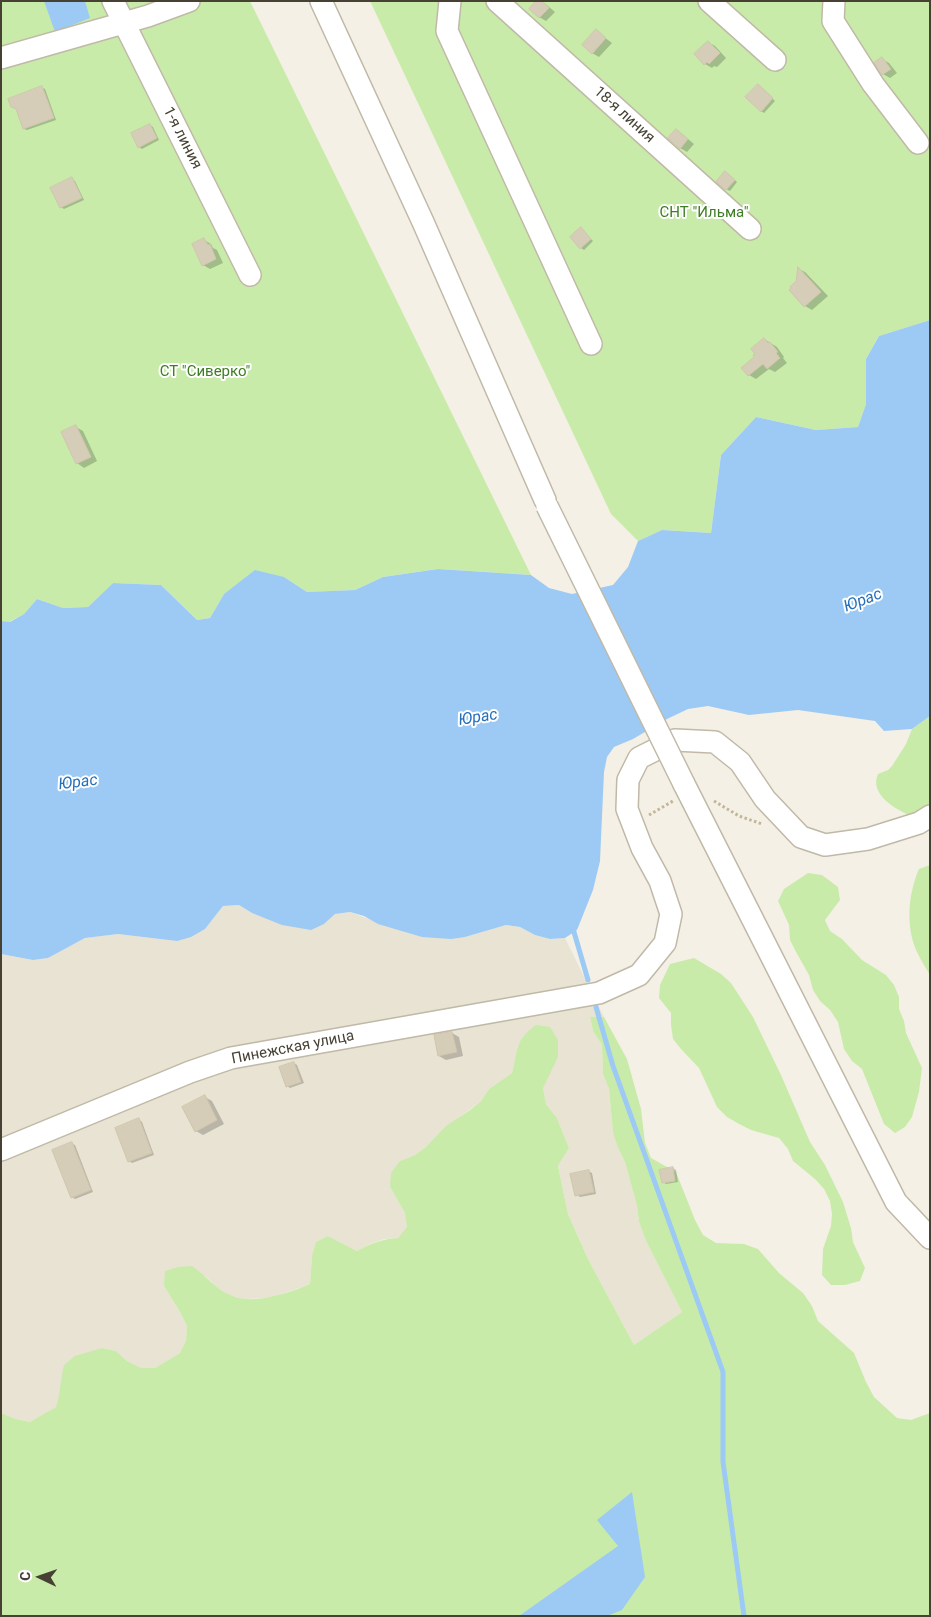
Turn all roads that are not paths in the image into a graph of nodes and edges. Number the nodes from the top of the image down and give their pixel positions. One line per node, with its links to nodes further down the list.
1 (113, 1): 8 (street, 1-я линия)
2 (189, 1): 8 (street)
3 (321, 1): 17 (street, bridge)
4 (450, 1): 14 (street)
5 (497, 1): 12 (street, 18-я линия)
6 (709, 1): 10 (street)
7 (834, 1): 11 (street)
8 (124, 23): 9 (street); 13 (street, 1-я линия)
9 (1, 58)
10 (775, 60)
11 (918, 143)
12 (750, 229)
13 (250, 275)
14 (591, 344)
15 (930, 816): 16 (street, Пинежская улица)
16 (1, 1150)
17 (930, 1238)

